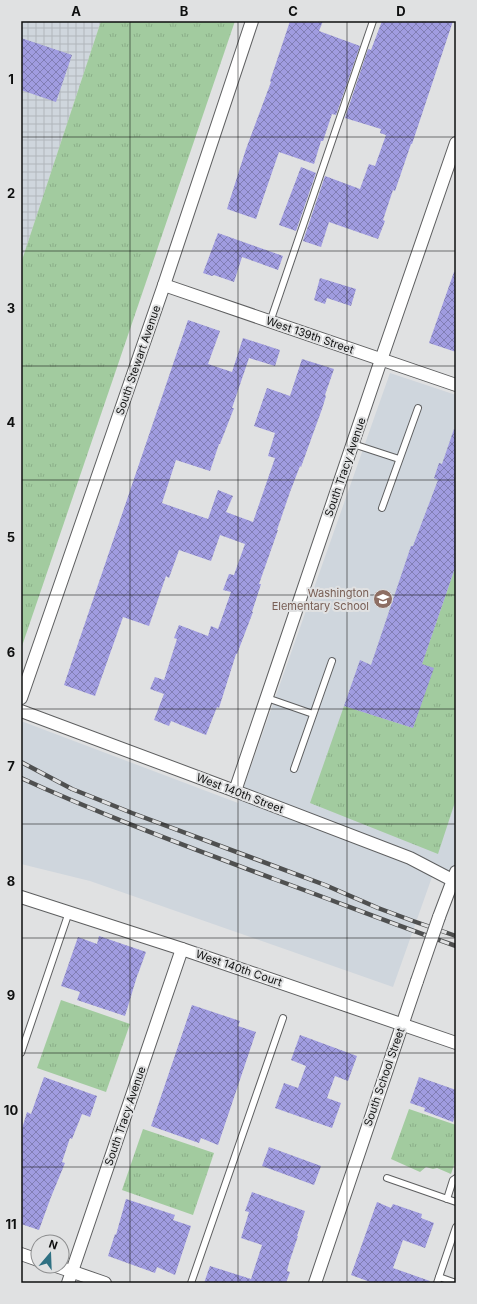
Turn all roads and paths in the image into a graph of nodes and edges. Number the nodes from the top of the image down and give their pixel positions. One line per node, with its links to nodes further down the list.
1 (252, 21): 4 (street, South Stewart Avenue)
2 (373, 21): 5 (lane)
3 (456, 143): 6 (street, South Tracy Avenue)
4 (164, 285): 5 (street, West 139th Street); 13 (street, South Stewart Avenue)
5 (270, 322): 6 (street, West 139th Street)
6 (381, 360): 7 (street, West 139th Street); 9 (street, South Tracy Avenue)
7 (456, 385)
8 (418, 408): 10 (lane)
9 (353, 444): 10 (lane); 14 (street, South Tracy Avenue)
10 (399, 459): 11 (lane)
11 (382, 508)
12 (332, 661): 16 (lane)
13 (21, 698)
14 (267, 698): 16 (lane); 18 (street, South Tracy Avenue)
15 (21, 711): 18 (street, West 140th Street)
16 (313, 714): 17 (lane)
17 (294, 769)
18 (235, 791): 19 (street, West 140th Street)
19 (455, 878): 24 (street, South School Street, bridge)
20 (21, 897): 21 (street, West 140th Court)
21 (69, 912): 22 (street, West 140th Court); 26 (lane)
22 (182, 949): 24 (street, West 140th Court); 32 (street, South Tracy Avenue)
23 (283, 1018): 35 (lane)
24 (402, 1024): 25 (street, West 140th Court); 36 (street, South School Street)
25 (456, 1043)
26 (21, 1053)
27 (387, 1178): 29 (lane)
28 (456, 1178): 29 (lane)
29 (447, 1199): 30 (lane)
30 (456, 1202)
31 (456, 1227): 33 (lane)
32 (70, 1277): 34 (street)
33 (438, 1280): 37 (lane)
34 (105, 1283)
35 (191, 1283)
36 (315, 1283)
37 (456, 1283)

